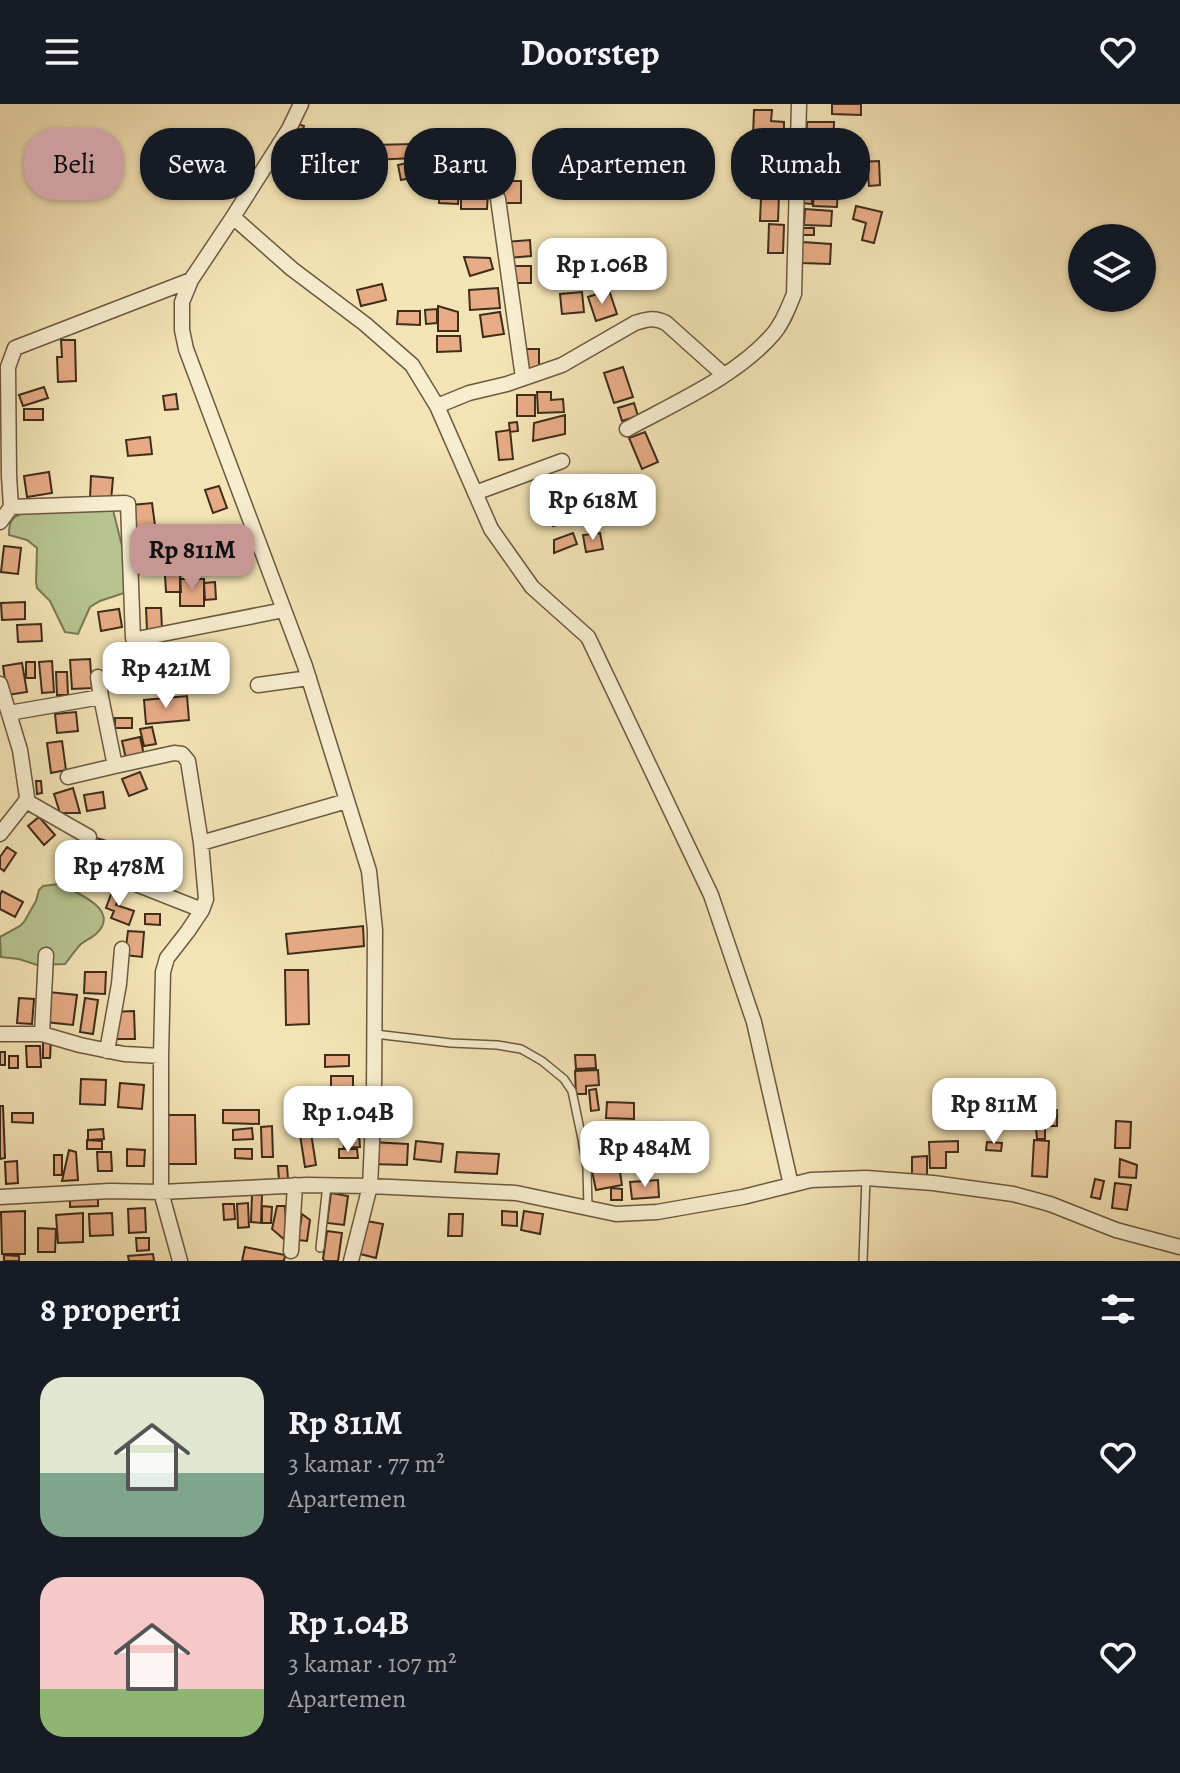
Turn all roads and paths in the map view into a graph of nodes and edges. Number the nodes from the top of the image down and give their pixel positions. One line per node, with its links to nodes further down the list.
1 (301, 104): 4 (street)
2 (799, 104): 6 (street)
3 (498, 200): 7 (street)
4 (233, 217): 5 (street); 8 (street)
5 (191, 280): 12 (street); 14 (street)
6 (724, 375): 7 (street); 9 (street)
7 (523, 378): 8 (street)
8 (437, 406): 11 (street)
9 (627, 429)
10 (562, 461): 11 (street)
11 (475, 493): 40 (street)
12 (11, 507): 13 (street); 14 (street)
13 (0, 522)
14 (284, 610): 16 (street)
15 (98, 677): 19 (street)
16 (309, 678): 18 (street); 24 (street)
17 (0, 684): 20 (street)
18 (258, 685)
19 (101, 697): 20 (street); 21 (street)
20 (9, 713): 23 (street)
21 (115, 766): 22 (street); 27 (street)
22 (68, 777)
23 (26, 801): 25 (street); 26 (street)
24 (347, 801): 27 (street); 34 (street)
25 (0, 834)
26 (89, 837)
27 (201, 843): 29 (street)
28 (108, 873): 29 (street)
29 (202, 910): 36 (street)
30 (122, 949): 35 (street)
31 (46, 955): 33 (street)
32 (0, 1034): 33 (street)
33 (42, 1034): 35 (street)
34 (375, 1034): 41 (street); 44 (lane)
35 (107, 1051): 36 (street)
36 (161, 1056): 42 (street)
37 (866, 1178): 40 (street); 45 (street); 50 (lane)
38 (295, 1185): 39 (street); 42 (street); 47 (street)
39 (327, 1185): 41 (street); 46 (lane)
40 (791, 1185): 44 (street)
41 (370, 1186): 44 (street); 49 (street)
42 (161, 1192): 43 (street); 48 (street)
43 (0, 1197)
44 (588, 1209)
45 (1176, 1246): 51 (street)
46 (320, 1248)
47 (291, 1251)
48 (180, 1261)
49 (351, 1261)
50 (863, 1261)
51 (1168, 1261)

